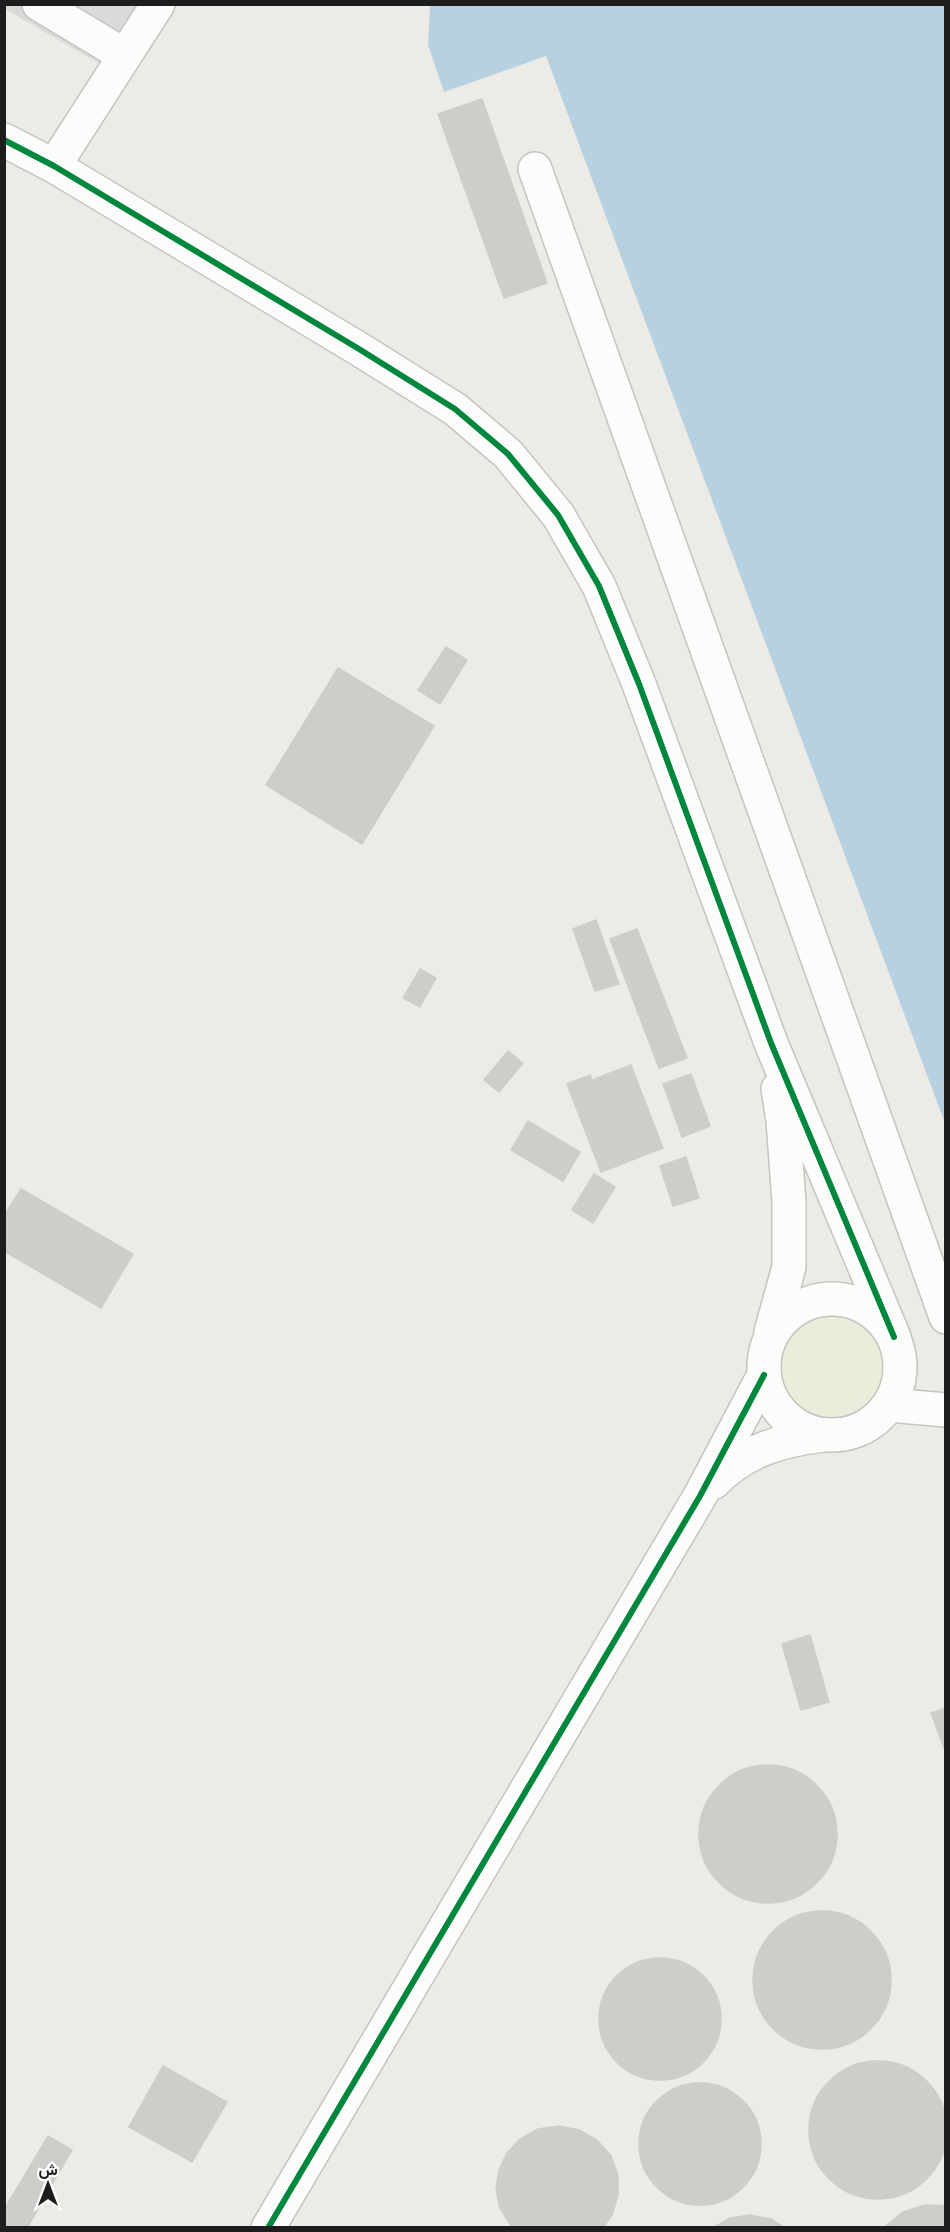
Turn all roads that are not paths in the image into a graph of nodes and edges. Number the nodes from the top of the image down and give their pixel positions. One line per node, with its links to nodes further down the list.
1 (39, 4): 3 (street)
2 (158, 4): 3 (street)
3 (124, 55): 5 (street)
4 (4, 140): 5 (street)
5 (54, 166): 7 (street)
6 (535, 169): 8 (street)
7 (771, 1043): 9 (street); 10 (street)
8 (945, 1317)
9 (894, 1337): 10 (street); 12 (street)
10 (769, 1341): 11 (street)
11 (764, 1375): 14 (street); 15 (street)
12 (889, 1405): 13 (street); 14 (street)
13 (945, 1410)
14 (825, 1434): 15 (street)
15 (700, 1496): 16 (street)
16 (268, 2228)

